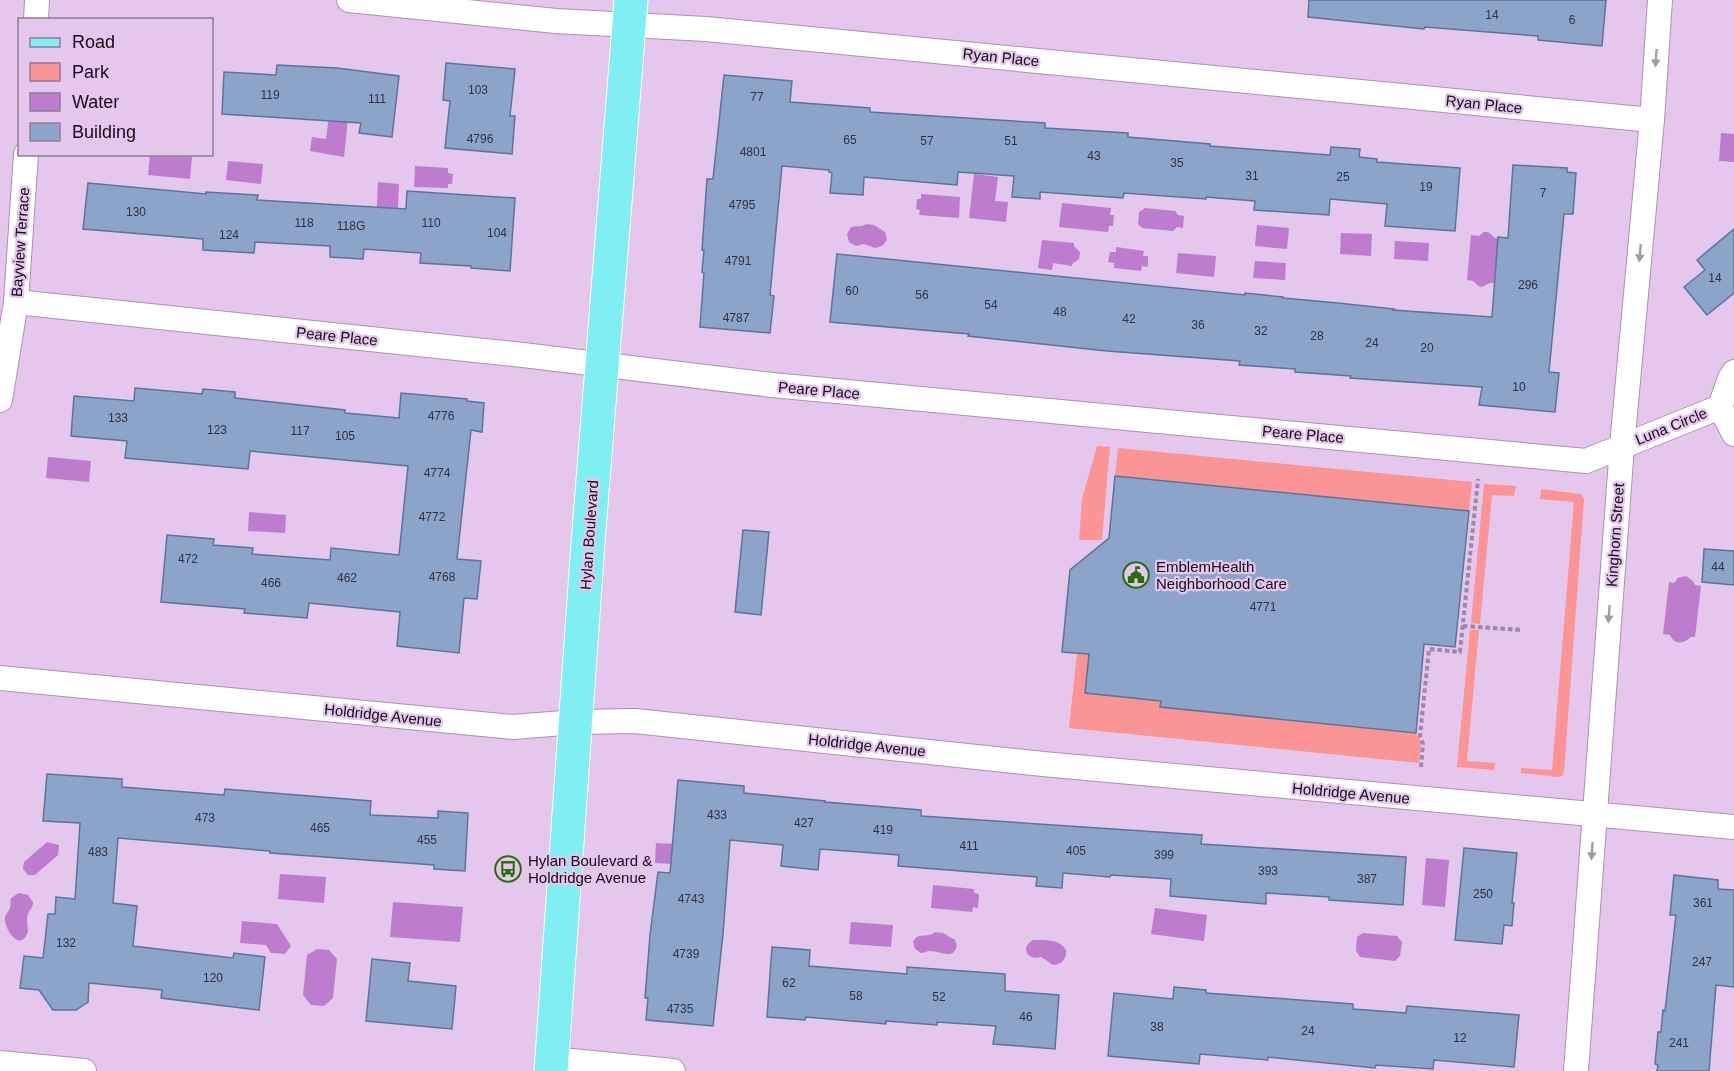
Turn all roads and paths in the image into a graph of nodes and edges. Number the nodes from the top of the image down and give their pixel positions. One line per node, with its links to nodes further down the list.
1 (37, 0): 5 (street)
2 (349, 0): 4 (street, Ryan Place)
3 (1660, 0): 6 (street, Kinghorn Street, one-way to 6)
4 (630, 13): 6 (street, Ryan Place); 9 (main road, Hylan Boulevard)
5 (36, 18)
6 (1652, 120): 14 (street, Kinghorn Street, one-way to 14)
7 (26, 156): 8 (street, Bayview Terrace)
8 (16, 302): 9 (street, Peare Place); 11 (street, Bayview Terrace)
9 (603, 365): 14 (street, Peare Place); 19 (main road, Hylan Boulevard)
10 (1734, 372): 12 (street, Luna Circle)
11 (0, 400)
12 (1720, 407): 13 (street, Luna Circle); 14 (street, Luna Circle)
13 (1734, 434)
14 (1622, 446): 21 (street, Kinghorn Street, one-way to 21)
15 (1478, 479): 16 (path)
16 (1463, 626): 17 (path); 20 (path)
17 (1521, 630)
18 (0, 678): 19 (street, Holdridge Avenue)
19 (576, 722): 21 (street, Holdridge Avenue); 24 (main road, Hylan Boulevard)
20 (1421, 767)
21 (1595, 815): 22 (street, Holdridge Avenue); 27 (street, Kinghorn Street, one-way to 27)
22 (1734, 827)
23 (0, 1063): 25 (street)
24 (551, 1065): 26 (street)
25 (84, 1071)
26 (673, 1071)
27 (1576, 1071)

